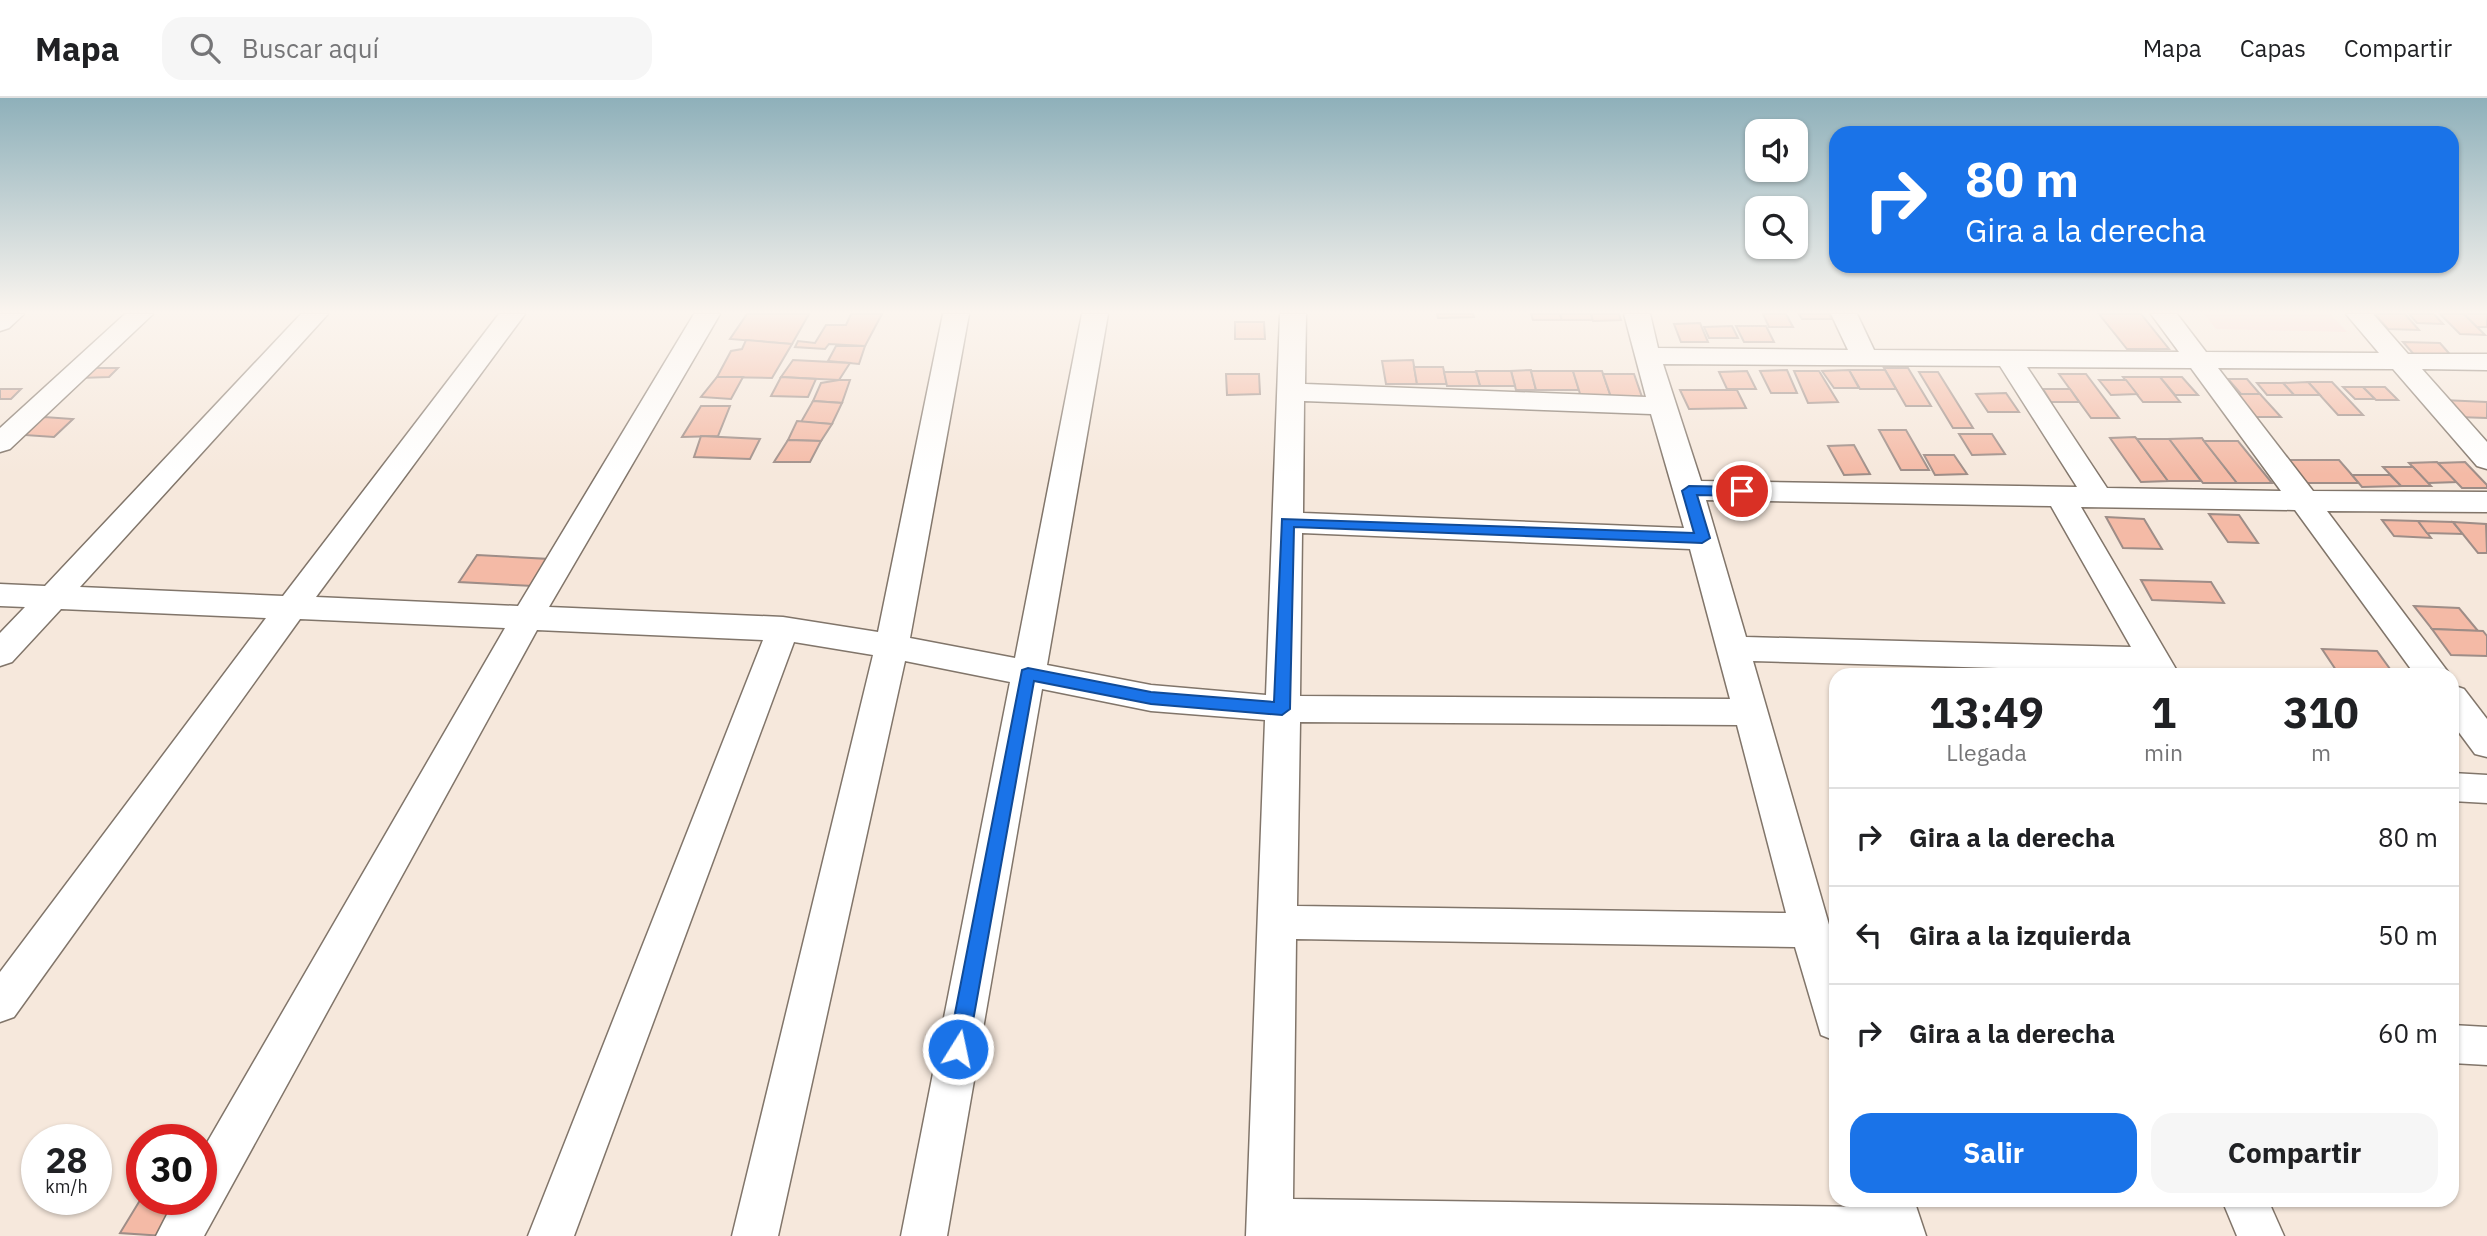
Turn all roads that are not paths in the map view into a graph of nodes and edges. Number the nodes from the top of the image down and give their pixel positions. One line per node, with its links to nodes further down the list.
1 (82, 367): 14 (street)
2 (266, 367): 24 (street)
3 (472, 367): 25 (street)
4 (676, 367): 26 (street)
5 (946, 367): 28 (street)
6 (1086, 367): 34 (street)
7 (1291, 367): 12 (street)
8 (1650, 367): 13 (street)
9 (2014, 367): 17 (street)
10 (2203, 367): 19 (street)
11 (2407, 367): 15 (street)
12 (1290, 392): 13 (street); 21 (street)
13 (1662, 406): 16 (street)
14 (0, 443)
15 (2487, 460)
16 (1689, 491): 18 (street); 22 (street)
17 (2098, 497): 18 (street); 19 (street)
18 (2061, 498): 32 (street)
19 (2303, 501): 20 (street); 33 (street)
20 (2487, 502)
21 (1287, 522): 22 (street); 36 (street)
22 (1702, 538): 29 (street)
23 (0, 595): 24 (street)
24 (52, 599): 25 (street); 30 (street)
25 (291, 608): 26 (street); 44 (street)
26 (527, 620): 27 (street); 47 (street)
27 (783, 629): 28 (street); 53 (street)
28 (892, 646): 34 (street); 54 (street)
29 (1732, 649): 31 (street); 37 (street)
30 (0, 654)
31 (1993, 666): 32 (street)
32 (2159, 668)
33 (2429, 668)
34 (1028, 674): 36 (street); 55 (street)
35 (2459, 707): 38 (street)
36 (1282, 709): 37 (street); 41 (street)
37 (1750, 712): 42 (street)
38 (2487, 744)
39 (2459, 787): 40 (street)
40 (2487, 789)
41 (1277, 922): 42 (street); 51 (street)
42 (1810, 930): 43 (street)
43 (1829, 995)
44 (0, 1004)
45 (2459, 1044): 46 (street)
46 (2487, 1046)
47 (217, 1170)
48 (2247, 1207): 56 (street)
49 (192, 1215): 52 (street)
50 (1898, 1222): 51 (street)
51 (1269, 1229)
52 (180, 1236)
53 (551, 1236)
54 (755, 1236)
55 (924, 1236)
56 (2261, 1236)

